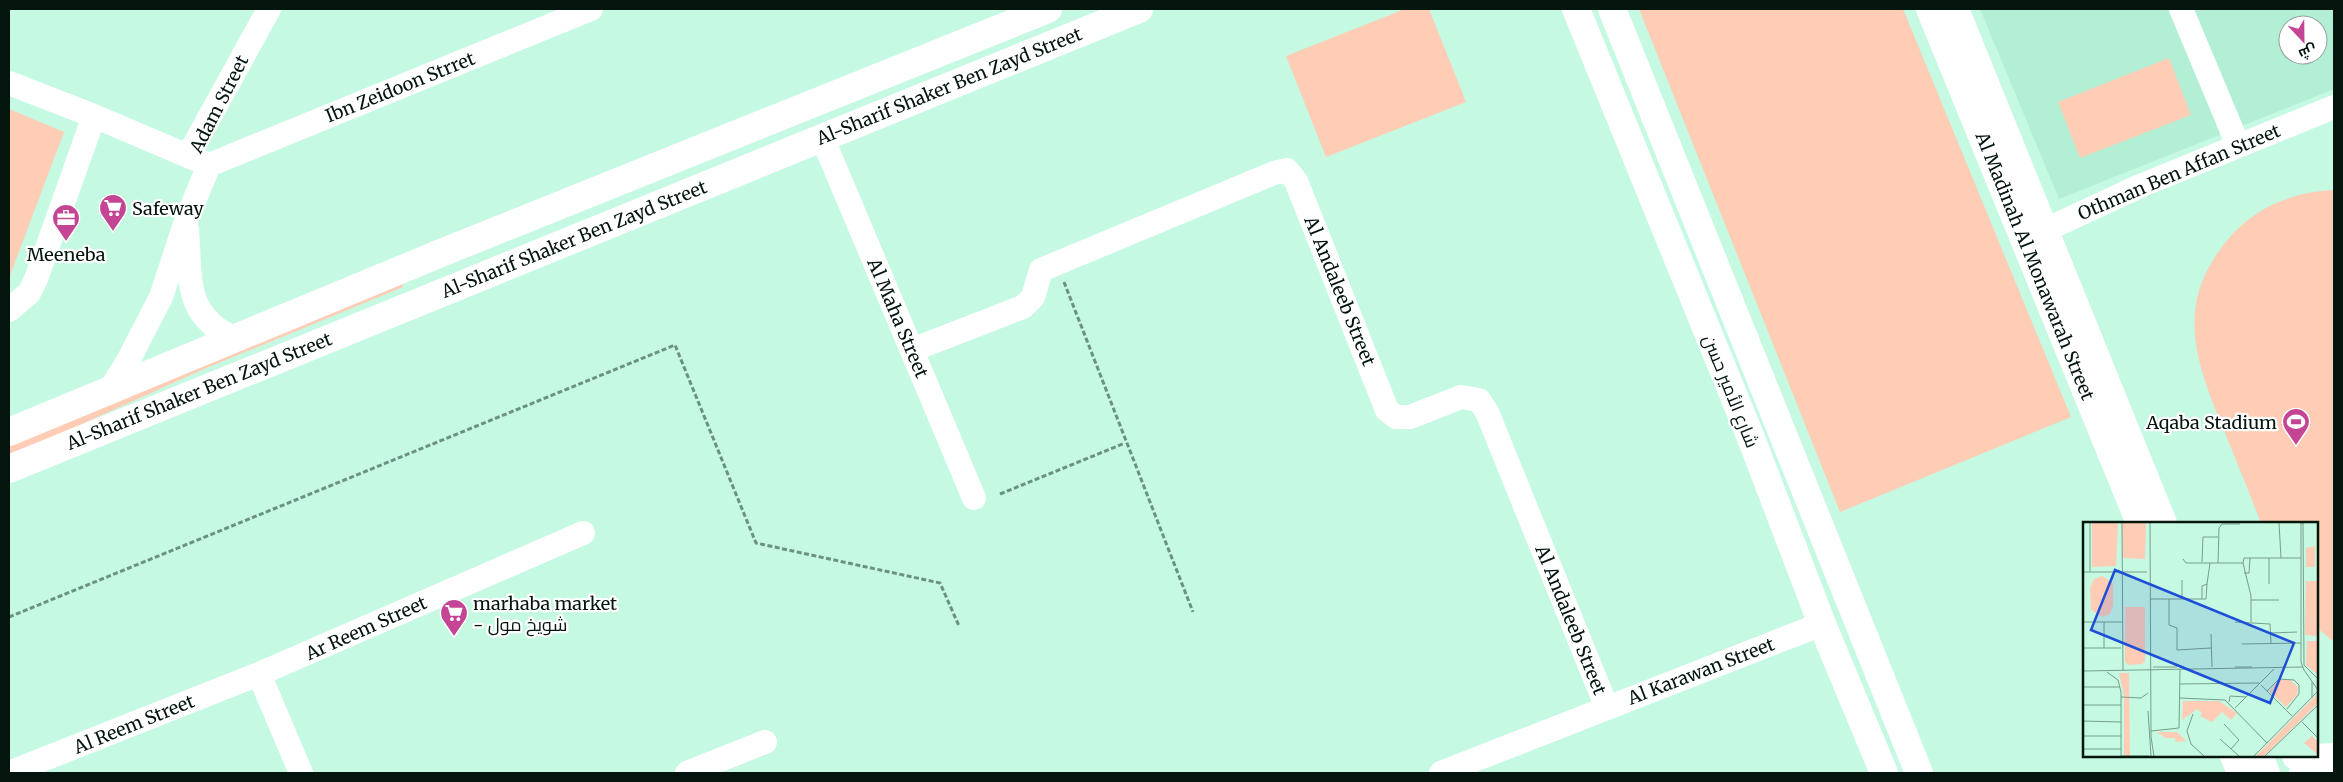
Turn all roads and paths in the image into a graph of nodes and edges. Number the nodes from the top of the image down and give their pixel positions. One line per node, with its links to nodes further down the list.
1 (269, 9): 17 (street, Adam Street)
2 (591, 9): 17 (street, Ibn Zeidoon Strret)
3 (1048, 9): 10 (main road, Al-Sharif Shaker Ben Zayd Street)
4 (1139, 9): 11 (main road, Al-Sharif Shaker Ben Zayd Street)
5 (1576, 9): 29 (main road, شارع الأمير حسن)
6 (1612, 9): 27 (main road, شارع الأمير حسن)
7 (1930, 9): 19 (main road, Al Madinah Al Monawarah Street)
8 (1955, 9): 19 (main road, Al Madinah Al Monawarah Street)
9 (2181, 9): 16 (street)
10 (1010, 25): 11 (main road); 20 (main road, Al-Sharif Shaker Ben Zayd Street)
11 (1024, 56): 15 (main road, Al-Sharif Shaker Ben Zayd Street)
12 (9, 83): 14 (street)
13 (2334, 107): 16 (street, Othman Ben Affan Street)
14 (94, 116): 17 (street); 23 (street)
15 (822, 137): 22 (main road, Al-Sharif Shaker Ben Zayd Street); 25 (street, Al Maha Street)
16 (2238, 146): 19 (street, Othman Ben Affan Street)
17 (199, 161): 18 (street, Adam Street)
18 (186, 218): 24 (street); 26 (street, Adam Street)
19 (2034, 235): 34 (main road, Al Madinah Al Monawarah Street); 35 (main road, Al Madinah Al Monawarah Street)
20 (426, 259): 22 (main road); 24 (main road, Al-Sharif Shaker Ben Zayd Street)
21 (1057, 263): 25 (street, Al Andaleeb Street); 30 (path); 42 (street, Al Andaleeb Street)
22 (439, 294): 31 (main road, Al-Sharif Shaker Ben Zayd Street)
23 (9, 310)
24 (234, 338): 26 (main road, Al-Sharif Shaker Ben Zayd Street)
25 (912, 350): 33 (street, Al Maha Street)
26 (110, 390): 28 (main road, Al-Sharif Shaker Ben Zayd Street)
27 (1777, 420): 29 (main road); 54 (main road, شارع الأمير حسن)
28 (9, 432)
29 (1748, 432): 39 (main road, شارع الأمير حسن)
30 (1125, 443): 32 (path); 37 (path)
31 (9, 469)
32 (1000, 494)
33 (974, 498)
34 (2140, 522)
35 (2163, 522)
36 (583, 533): 41 (street, Ar Reem Street)
37 (1193, 612)
38 (9, 618): 40 (path)
39 (1822, 624): 42 (street, Al Karawan Street); 53 (main road, شارع الأمير حسن)
40 (959, 626)
41 (259, 674): 49 (street, Al Reem Street); 50 (street)
42 (1607, 708): 48 (street, Al Karawan Street)
43 (765, 742): 51 (street)
44 (2234, 757): 55 (main road)
45 (2258, 757): 56 (main road)
46 (2306, 757): 47 (main road)
47 (2334, 758): 57 (street)
48 (1466, 768): 52 (street, Al Karawan Street)
49 (9, 773)
50 (300, 773)
51 (687, 773)
52 (1441, 773)
53 (1884, 773)
54 (1920, 773)
55 (2241, 773)
56 (2266, 773)
57 (2301, 773)

